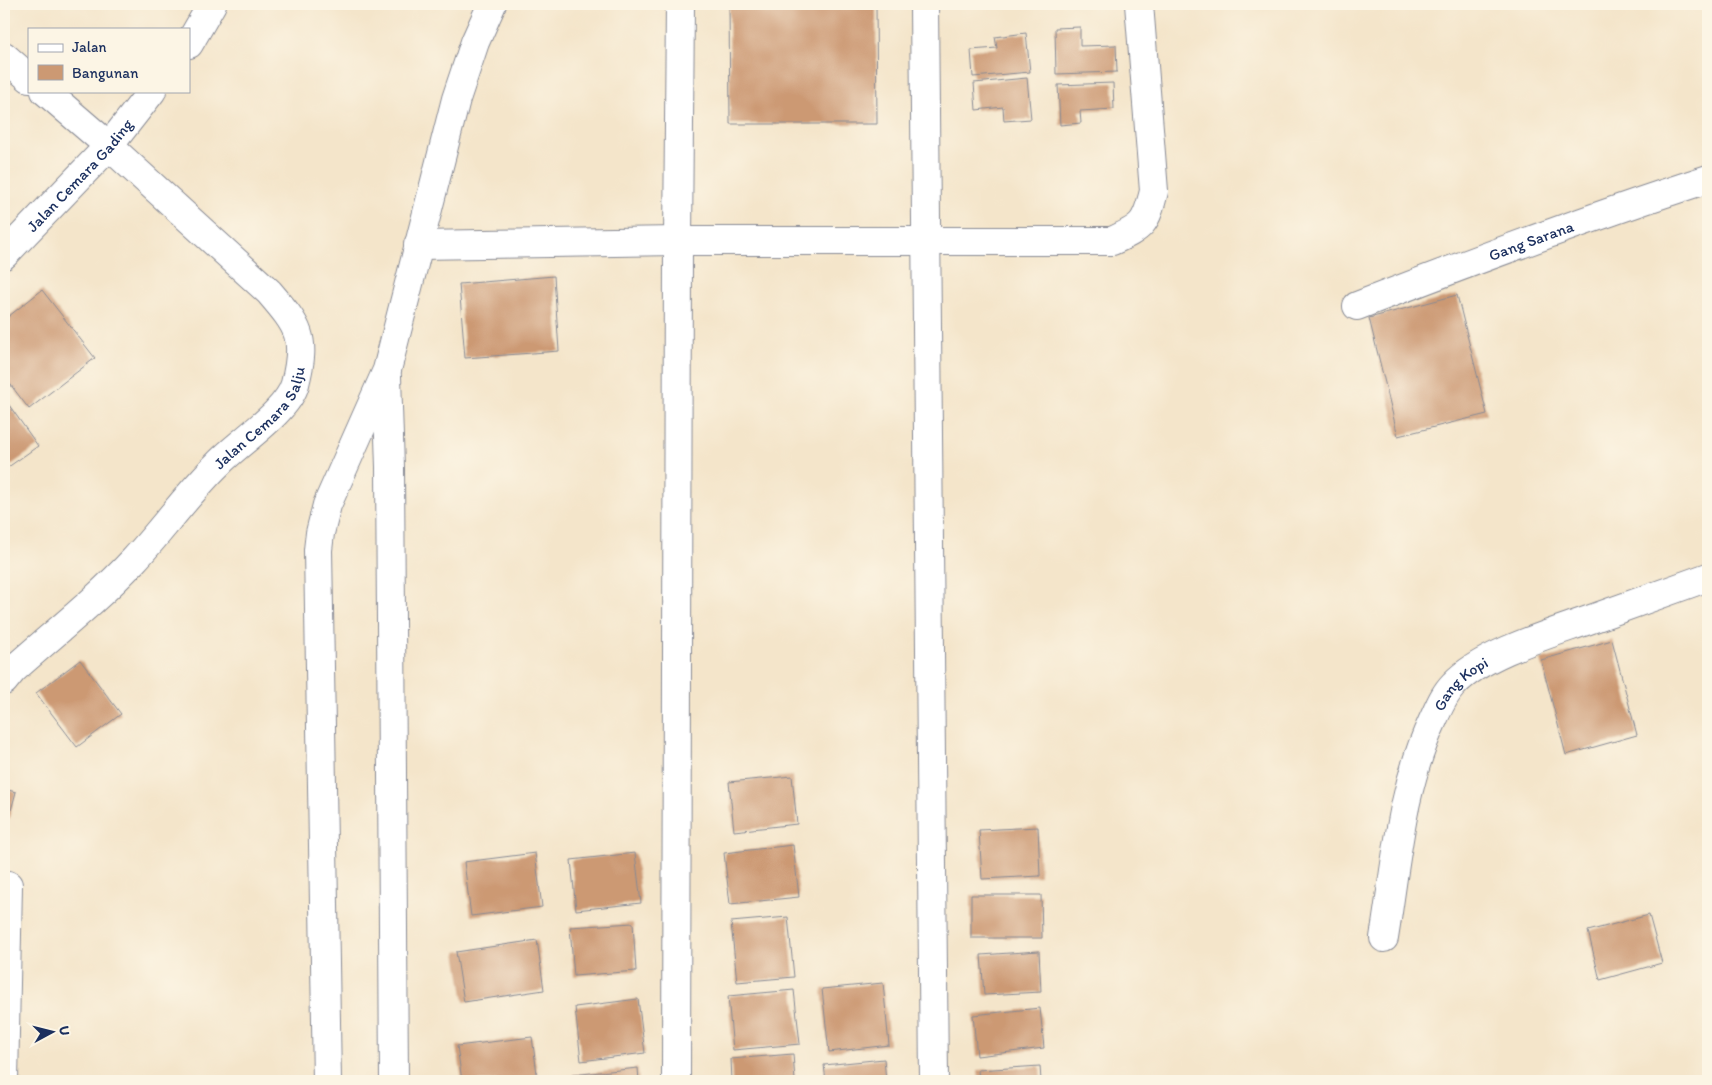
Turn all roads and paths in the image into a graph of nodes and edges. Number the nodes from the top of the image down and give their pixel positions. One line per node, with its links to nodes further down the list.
1 (212, 4): 6 (street)
2 (492, 4): 15 (street)
3 (680, 4): 13 (street)
4 (924, 4): 14 (street)
5 (1140, 4): 14 (street)
6 (190, 42)
7 (4, 56): 8 (street)
8 (28, 77)
9 (46, 92): 11 (street, Jalan Cemara Salju)
10 (151, 92): 11 (street, Jalan Cemara Gading)
11 (109, 146): 16 (street, Jalan Cemara Gading); 20 (street, Jalan Cemara Salju)
12 (1708, 179): 17 (street, Gang Sarana)
13 (678, 241): 14 (street); 15 (street); 26 (street)
14 (926, 242): 27 (street)
15 (418, 245): 18 (street)
16 (4, 255)
17 (1357, 306)
18 (387, 370): 24 (street); 25 (street)
19 (1708, 577): 22 (street, Gang Kopi)
20 (4, 681)
21 (8, 885): 23 (street)
22 (1384, 938)
23 (4, 1081)
24 (327, 1081)
25 (394, 1081)
26 (676, 1081)
27 (934, 1081)

